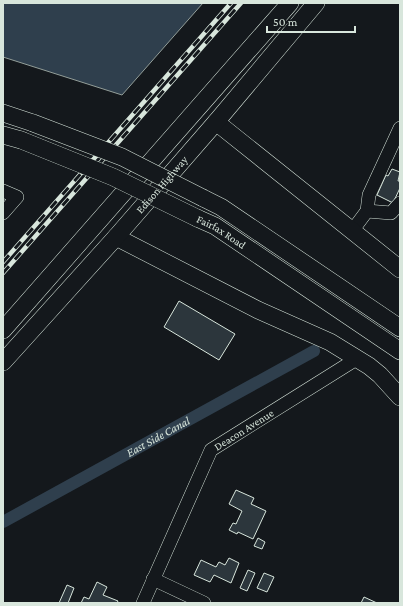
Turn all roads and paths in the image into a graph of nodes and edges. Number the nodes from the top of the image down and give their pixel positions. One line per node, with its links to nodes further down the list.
1 (290, 3): 15 (main road)
2 (316, 3): 4 (main road, Edison Highway)
3 (3, 113): 14 (main road, Fairfax Road, bridge)
4 (216, 122): 11 (main road); 12 (main road, Edison Highway)
5 (400, 128): 9 (street)
6 (3, 135): 16 (main road, Fairfax Road, bridge)
7 (3, 191): 10 (street)
8 (400, 202): 9 (street)
9 (368, 211): 11 (street)
10 (3, 212)
11 (352, 232): 13 (main road)
12 (116, 237): 17 (main road); 18 (main road, Edison Highway)
13 (400, 269)
14 (400, 328)
15 (3, 330)
16 (400, 351)
17 (358, 358): 19 (main road); 20 (street, Deacon Avenue)
18 (3, 362)
19 (400, 397)
20 (153, 580): 21 (street, Deacon Avenue); 22 (street)
21 (143, 603)
22 (204, 603)

